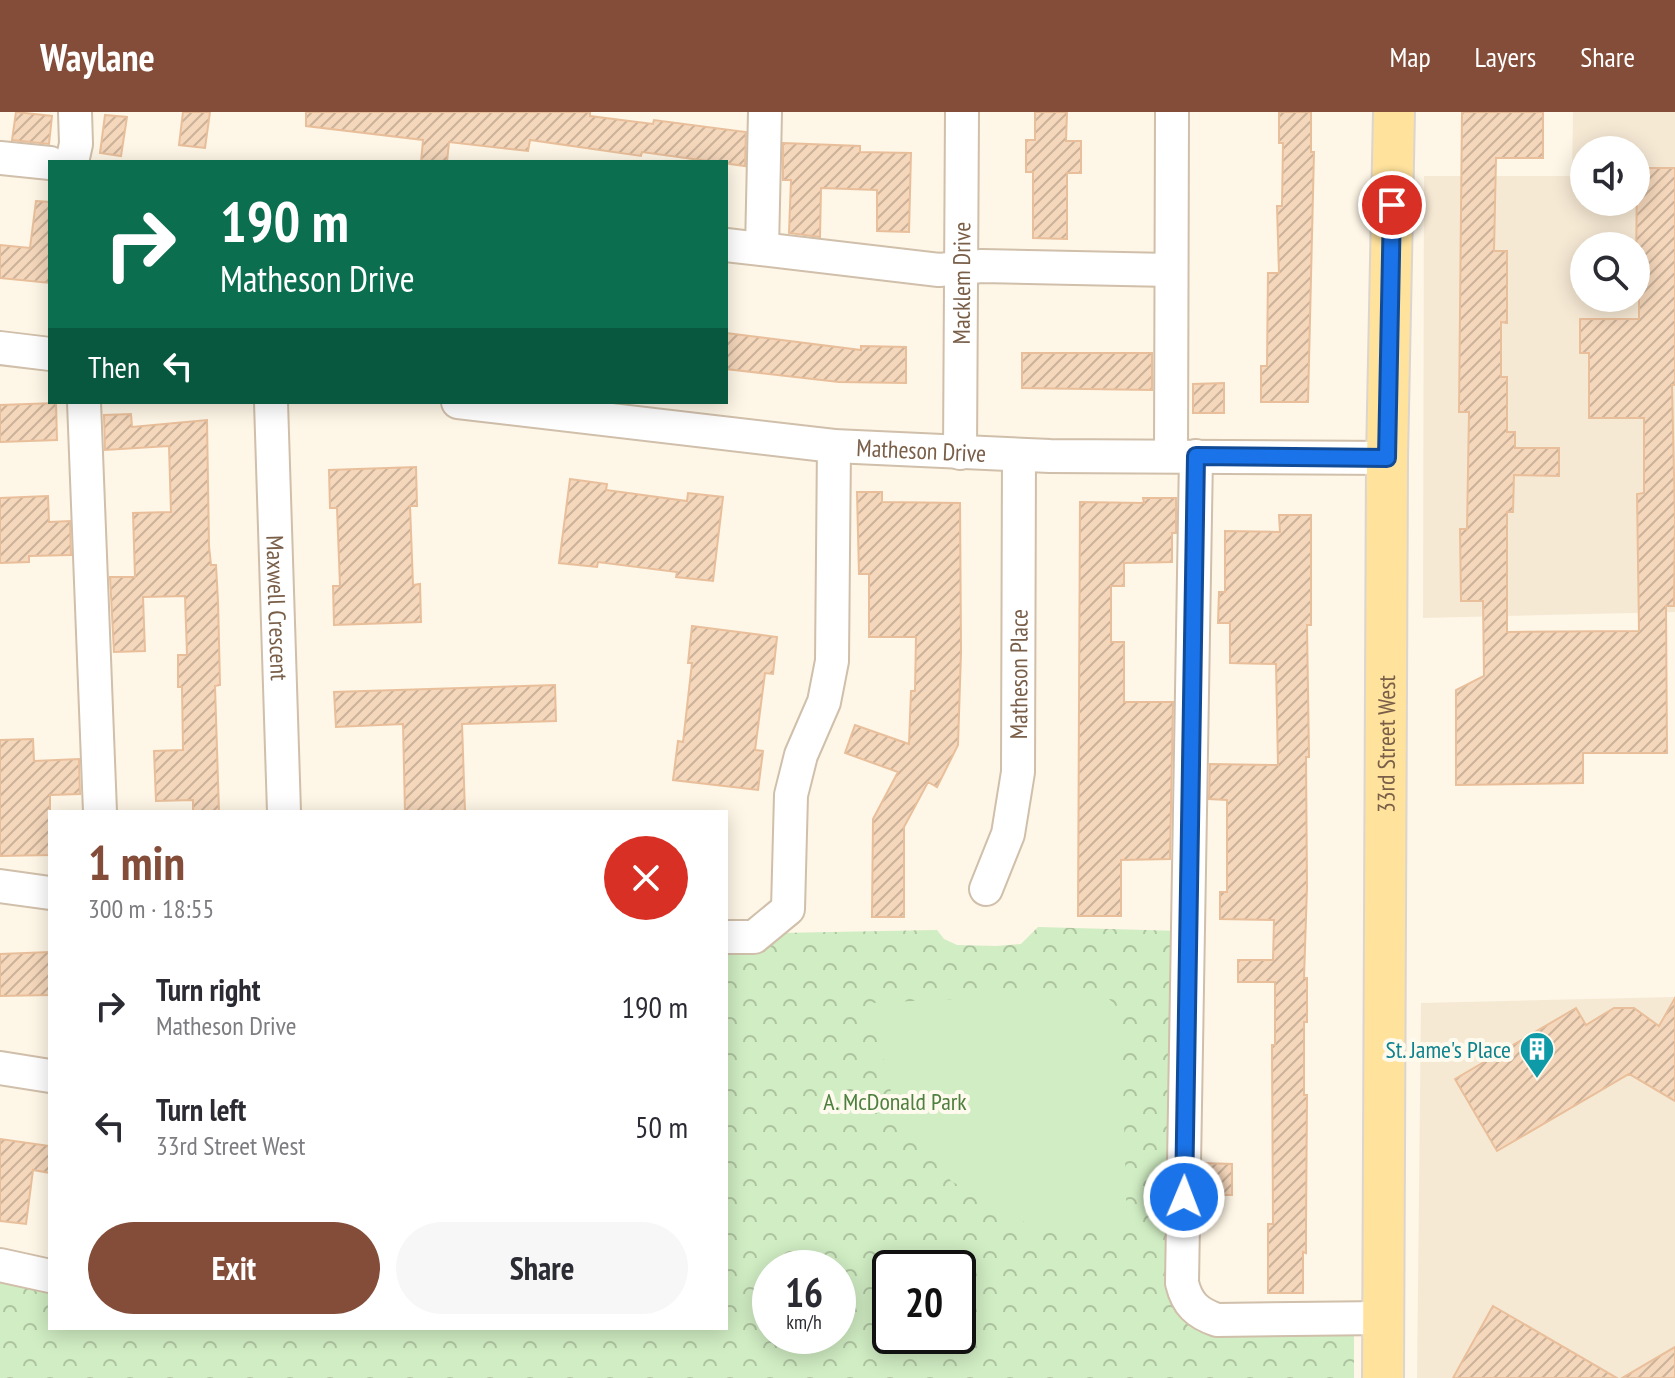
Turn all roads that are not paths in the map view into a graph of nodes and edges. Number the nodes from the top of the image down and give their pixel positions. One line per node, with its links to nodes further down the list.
1 (75, 112): 7 (street)
2 (765, 112): 10 (street)
3 (962, 112): 11 (street, Macklem Drive)
4 (1172, 112): 12 (street)
5 (1394, 112): 22 (main road, 33rd Street West)
6 (0, 158): 8 (street)
7 (72, 160)
8 (48, 163)
9 (728, 245): 10 (street)
10 (762, 249): 11 (street)
11 (961, 268): 12 (street); 19 (street, Macklem Drive)
12 (1170, 270): 21 (street)
13 (0, 348): 14 (street)
14 (48, 354)
15 (84, 404): 23 (street)
16 (271, 404): 24 (street, Maxwell Crescent)
17 (475, 404): 18 (street, Matheson Drive)
18 (834, 446): 19 (street, Matheson Drive); 28 (street)
19 (960, 453): 20 (street, Matheson Drive)
20 (1019, 455): 21 (street, Matheson Drive); 26 (street, Matheson Place)
21 (1184, 456): 22 (street, Matheson Drive); 33 (street)
22 (1387, 458): 33 (main road, 33rd Street West)
23 (100, 810)
24 (284, 810)
25 (0, 886): 27 (street)
26 (986, 889)
27 (48, 893)
28 (728, 937)
29 (0, 1068): 30 (street)
30 (48, 1076)
31 (0, 1265): 32 (street)
32 (48, 1276)
33 (1384, 1318): 34 (main road, 33rd Street West)
34 (1383, 1378)

